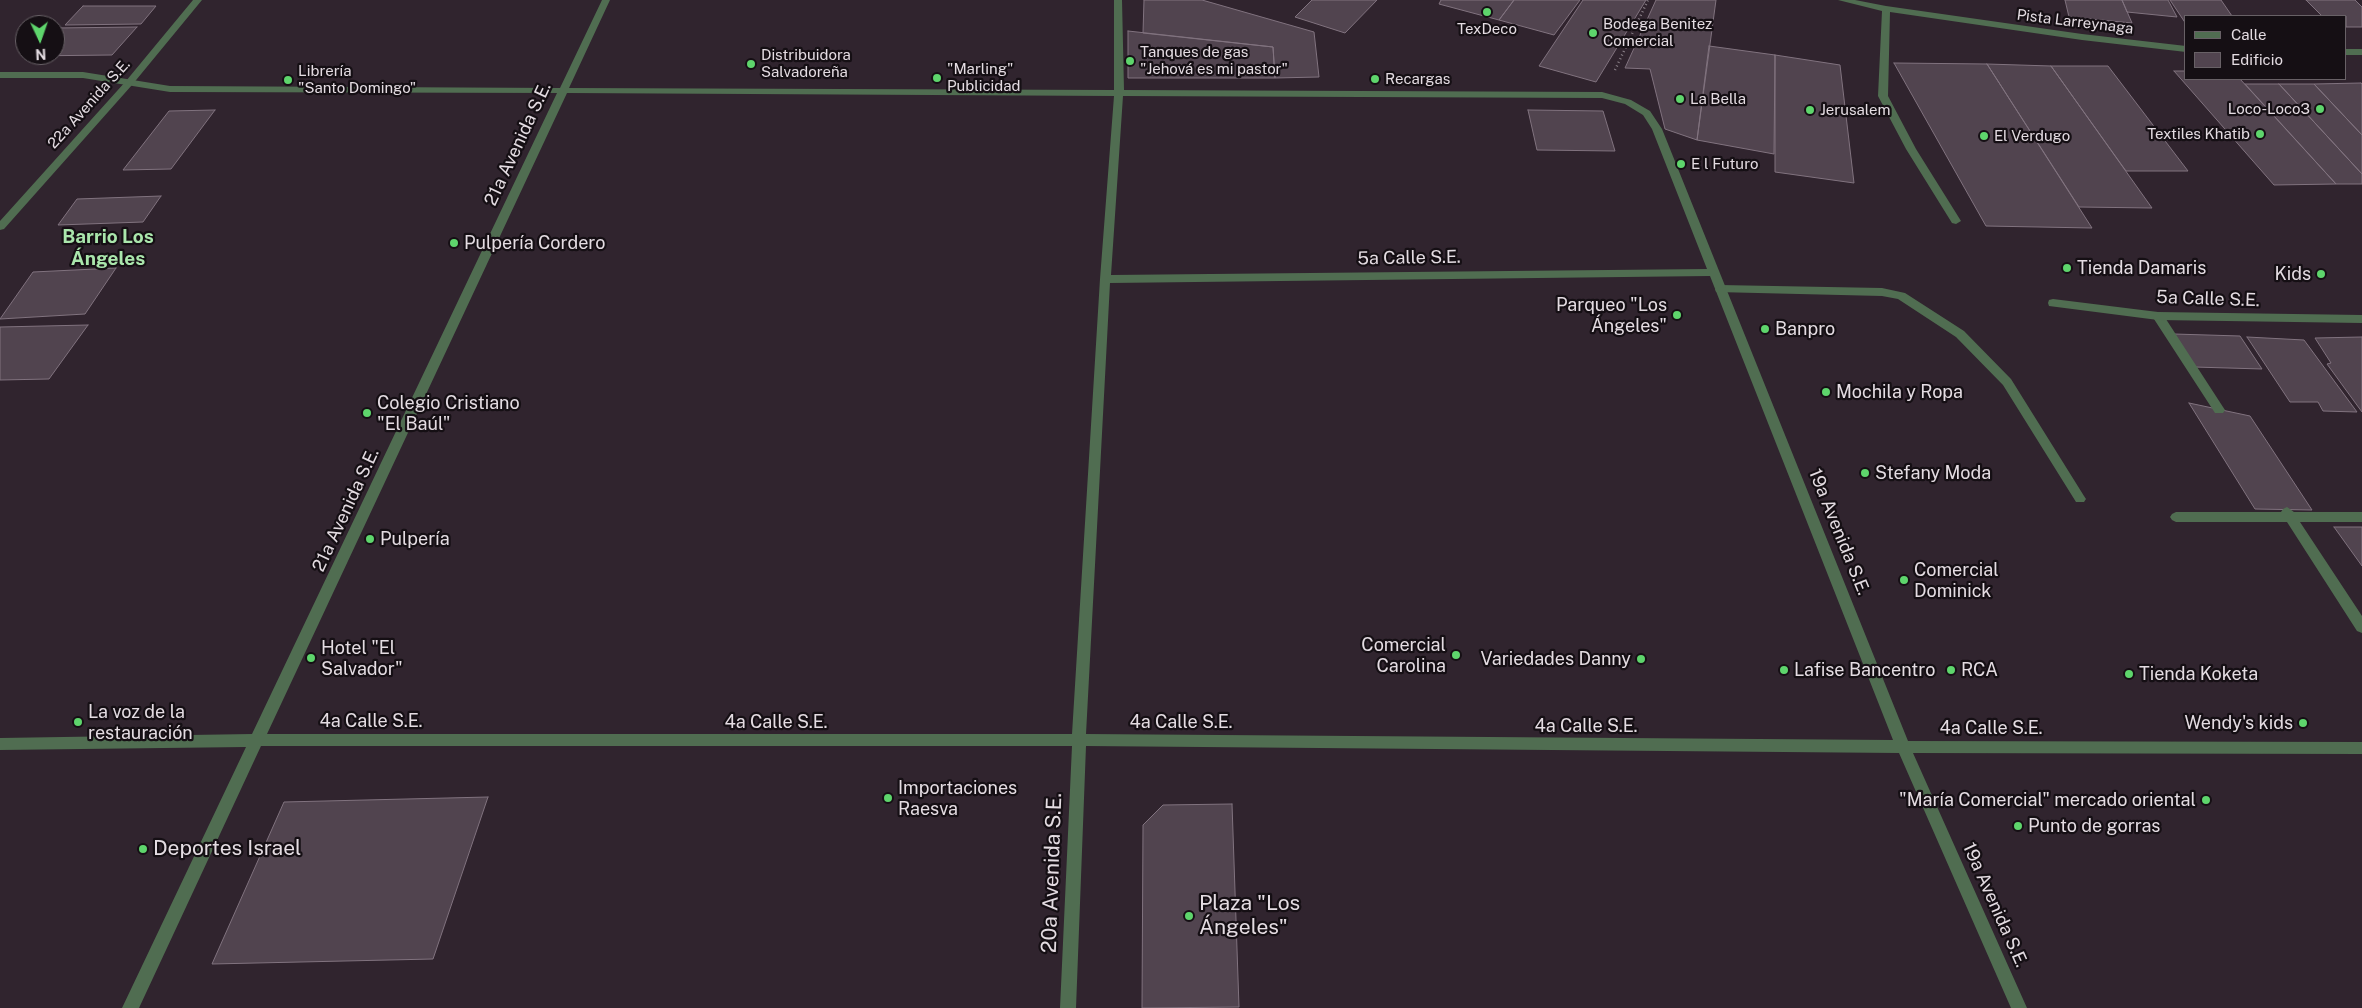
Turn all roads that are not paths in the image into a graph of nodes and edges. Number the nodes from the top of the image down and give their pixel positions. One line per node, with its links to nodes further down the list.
1 (198, 0): 10 (street, 22a Avenida S.E.)
2 (606, 0): 11 (street, 21a Avenida S.E.)
3 (1118, 0): 12 (street, 20a Avenida S.E.)
4 (1842, 0): 5 (street, Pista Larreynaga)
5 (1886, 9): 6 (street, Pista Larreynaga); 13 (street)
6 (2184, 49)
7 (2347, 52): 8 (street)
8 (2362, 52)
9 (0, 75): 10 (street, 19a Avenida S.E.)
10 (129, 83): 11 (street, 19a Avenida S.E.); 14 (street, 22a Avenida S.E.)
11 (562, 92): 12 (street, 19a Avenida S.E.); 27 (street, 21a Avenida S.E.)
12 (1120, 92): 15 (street, 19a Avenida S.E.); 16 (street, 20a Avenida S.E.)
13 (1956, 222)
14 (0, 227)
15 (1713, 272): 16 (street, 5a Calle S.E.); 17 (street, 19a Avenida S.E.)
16 (1105, 280): 28 (street, 20a Avenida S.E.)
17 (1720, 289): 22 (street); 30 (street, 19a Avenida S.E.)
18 (2053, 303): 19 (street, 5a Calle S.E.)
19 (2158, 316): 20 (street, 5a Calle S.E.); 21 (street)
20 (2362, 319)
21 (2219, 410)
22 (2080, 499)
23 (2288, 513): 24 (street); 25 (street); 26 (street)
24 (2176, 517)
25 (2362, 517)
26 (2362, 627)
27 (258, 740): 28 (street, 4a Calle S.E.); 29 (street, 4a Calle S.E.); 32 (street, 21a Avenida S.E.)
28 (1079, 740): 30 (street, 4a Calle S.E.); 33 (street, 20a Avenida S.E.)
29 (0, 744)
30 (1903, 747): 31 (street, 4a Calle S.E.); 34 (street, 19a Avenida S.E.)
31 (2362, 748)
32 (130, 1008)
33 (1068, 1008)
34 (2019, 1008)

